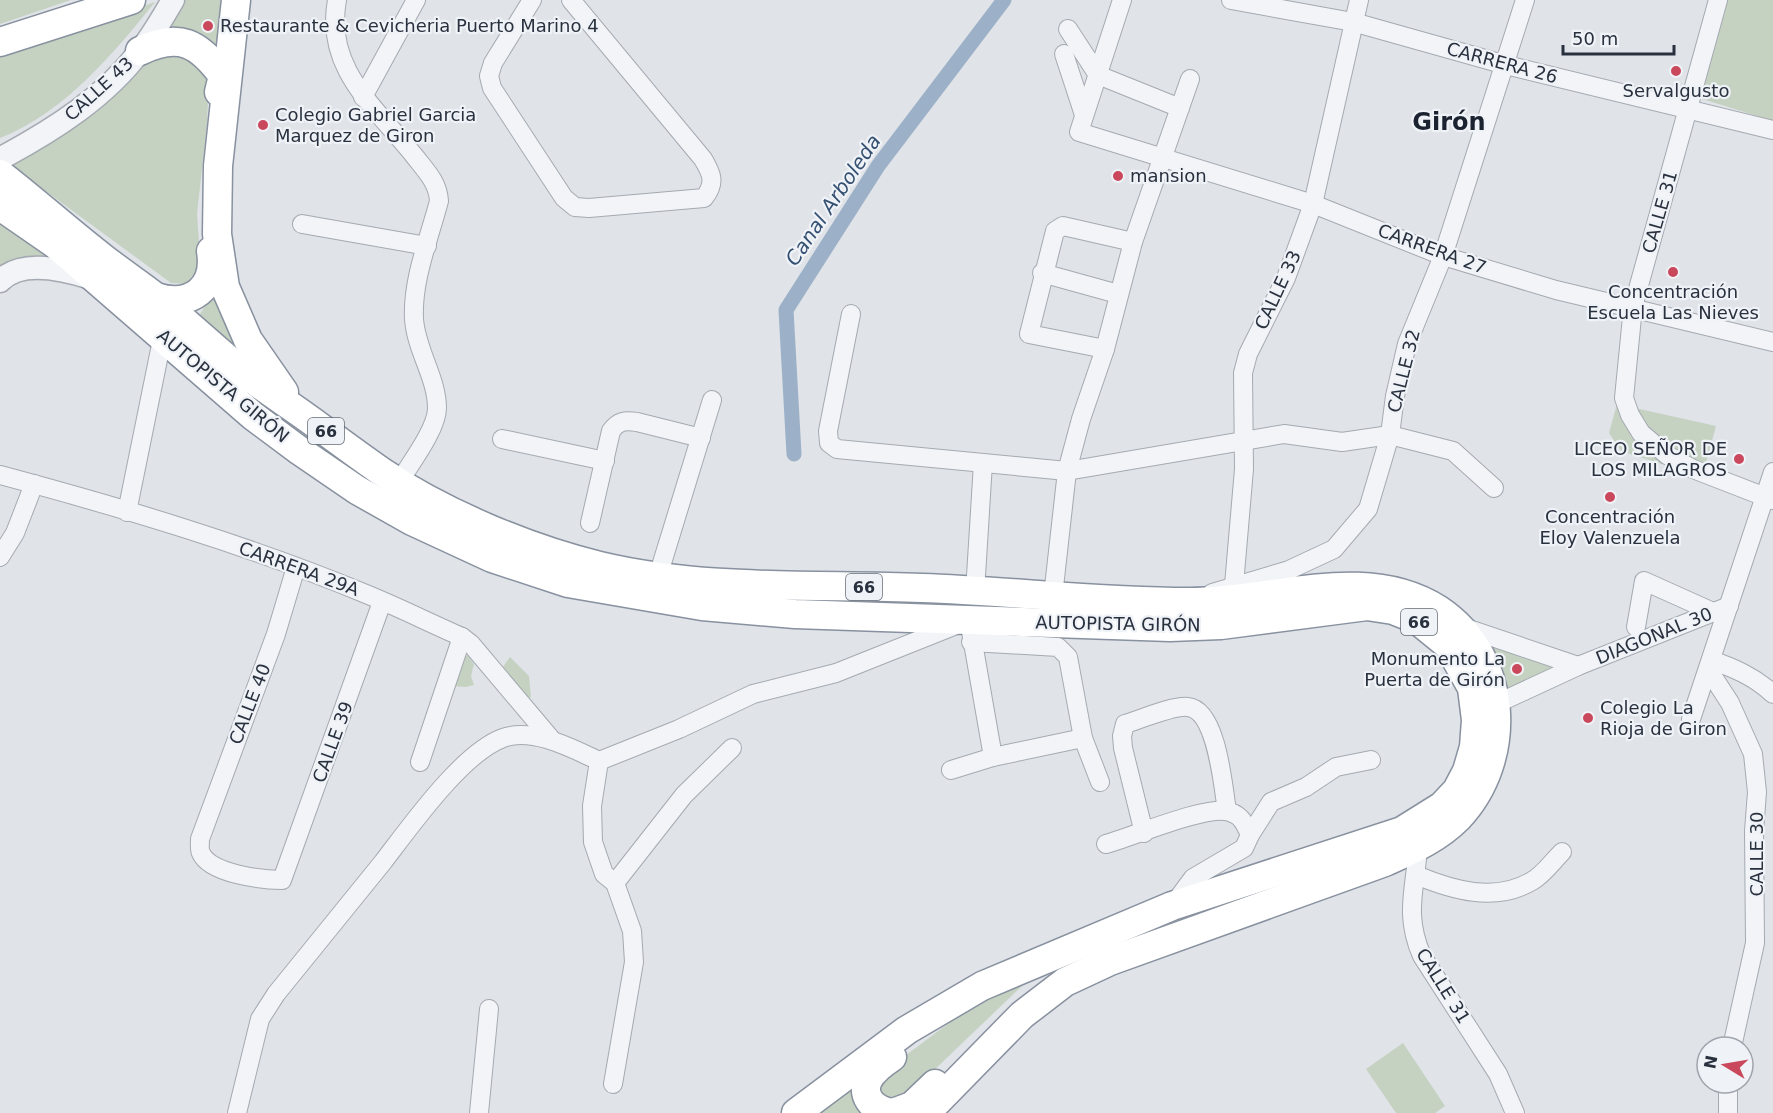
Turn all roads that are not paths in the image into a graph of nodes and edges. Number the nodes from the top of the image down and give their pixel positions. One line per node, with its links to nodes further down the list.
1 (131, 0): 16 (highway)
2 (163, 0): 28 (street, CALLE 43)
3 (174, 0): 17 (street, CALLE 43)
4 (236, 0): 45 (highway)
5 (337, 0): 22 (street)
6 (416, 0): 22 (street)
7 (532, 0): 8 (street)
8 (571, 0)
9 (1122, 0): 20 (street)
10 (1231, 0): 14 (street, CARRERA 26)
11 (1359, 0): 14 (street, CALLE 33)
12 (1526, 0): 19 (street, CALLE 32)
13 (1718, 0): 24 (street, CALLE 31)
14 (1353, 22): 19 (street, CARRERA 26); 29 (street, CALLE 33)
15 (1068, 29): 20 (street)
16 (0, 42)
17 (140, 51): 28 (street, CALLE 43); 38 (highway)
18 (1064, 54): 25 (street)
19 (1506, 65): 24 (street, CARRERA 26); 33 (street, CALLE 32)
20 (1098, 75): 23 (street); 25 (street)
21 (1190, 79): 23 (street)
22 (363, 97): 32 (street)
23 (1180, 108): 27 (street)
24 (1688, 111): 26 (street, CARRERA 26); 39 (street, CALLE 31)
25 (1081, 124): 27 (street, CARRERA 27)
26 (1773, 130)
27 (1162, 158): 29 (street, CARRERA 27); 31 (street)
28 (3, 172): 35 (highway, AUTOPISTA GIRÓN / 66); 38 (highway, AUTOPISTA GIRÓN / 66)
29 (1313, 204): 33 (street, CARRERA 27); 49 (street, CALLE 33)
30 (302, 224): 32 (street)
31 (1133, 242): 34 (street); 37 (street)
32 (427, 246): 55 (street)
33 (1443, 256): 39 (street, CARRERA 27); 46 (street, CALLE 32)
34 (1042, 273): 37 (street); 43 (street)
35 (96, 279): 36 (street); 41 (highway, AUTOPISTA GIRÓN / 66)
36 (0, 281)
37 (1118, 294): 43 (street)
38 (156, 297): 45 (highway, AUTOPISTA GIRÓN / 66)
39 (1633, 307): 42 (street, CARRERA 27); 58 (street, CALLE 31)
40 (851, 314): 51 (street)
41 (163, 335): 59 (street); 72 (highway, AUTOPISTA GIRÓN / 66)
42 (1773, 342)
43 (1105, 349): 52 (street)
44 (711, 400): 47 (street)
45 (320, 427): 55 (highway, AUTOPISTA GIRÓN / 66)
46 (1390, 435): 49 (street); 57 (street); 64 (street, CALLE 32)
47 (701, 438): 50 (street); 63 (street)
48 (502, 439): 50 (street)
49 (1244, 441): 52 (street); 64 (street, CALLE 33)
50 (604, 461): 60 (street)
51 (983, 463): 52 (street); 65 (street)
52 (1067, 471): 66 (street)
53 (1773, 472): 58 (street)
54 (0, 476): 56 (street, CARRERA 29A)
55 (399, 482): 63 (highway, AUTOPISTA GIRÓN / 66)
56 (34, 484): 59 (street, CARRERA 29A); 61 (street)
57 (1494, 488)
58 (1769, 499): 69 (street)
59 (127, 512): 62 (street, CARRERA 29A)
60 (590, 523)
61 (0, 556)
62 (296, 567): 67 (street, CARRERA 29A); 94 (street, CALLE 40)
63 (658, 576): 65 (highway, AUTOPISTA GIRÓN / 66)
64 (1234, 585): 68 (street, CALLE 32)
65 (975, 592): 66 (highway, AUTOPISTA GIRÓN / 66)
66 (1053, 596): 68 (highway, AUTOPISTA GIRÓN / 66)
67 (382, 602): 73 (street, CARRERA 29A); 94 (street, CALLE 39)
68 (1185, 602): 70 (highway, AUTOPISTA GIRÓN / 66)
69 (1721, 609): 71 (street); 74 (street); 75 (street, DIAGONAL 30)
70 (1460, 626): 75 (street, DIAGONAL 30); 77 (highway, AUTOPISTA GIRÓN / 66)
71 (1636, 627)
72 (970, 631): 79 (street); 82 (street); 84 (street); 96 (highway, AUTOPISTA GIRÓN / 66)
73 (462, 637): 80 (street, CARRERA 29A); 85 (street)
74 (1710, 664): 76 (street); 78 (street); 100 (street, CALLE 30)
75 (1578, 666): 77 (street, DIAGONAL 30)
76 (1773, 694)
77 (1496, 704): 93 (highway, AUTOPISTA GIRÓN / 66)
78 (1691, 719)
79 (1083, 738): 82 (street); 87 (street)
80 (552, 740): 84 (street); 103 (street)
81 (732, 748): 95 (street)
82 (993, 757): 86 (street)
83 (1371, 760): 90 (street)
84 (599, 761): 95 (street)
85 (420, 762)
86 (951, 770)
87 (1100, 782)
88 (1227, 810): 89 (street); 89 (street); 90 (street)
89 (1144, 833): 91 (street)
90 (1250, 835): 96 (street)
91 (1106, 844)
92 (1562, 852): 93 (street)
93 (1417, 861): 97 (highway, AUTOPISTA GIRÓN / 66); 108 (street, CALLE 31)
94 (282, 880)
95 (615, 883): 101 (street)
96 (1172, 906): 98 (highway, AUTOPISTA GIRÓN / 66)
97 (1065, 982): 106 (highway); 107 (highway, AUTOPISTA GIRÓN / 66)
98 (967, 995): 105 (highway, AUTOPISTA GIRÓN / 66); 106 (highway)
99 (489, 1009): 104 (street)
100 (1734, 1035)
101 (613, 1084)
102 (1728, 1095): 109 (street)
103 (237, 1113)
104 (479, 1113)
105 (796, 1113)
106 (892, 1113)
107 (926, 1113)
108 (1515, 1113)
109 (1728, 1113)

